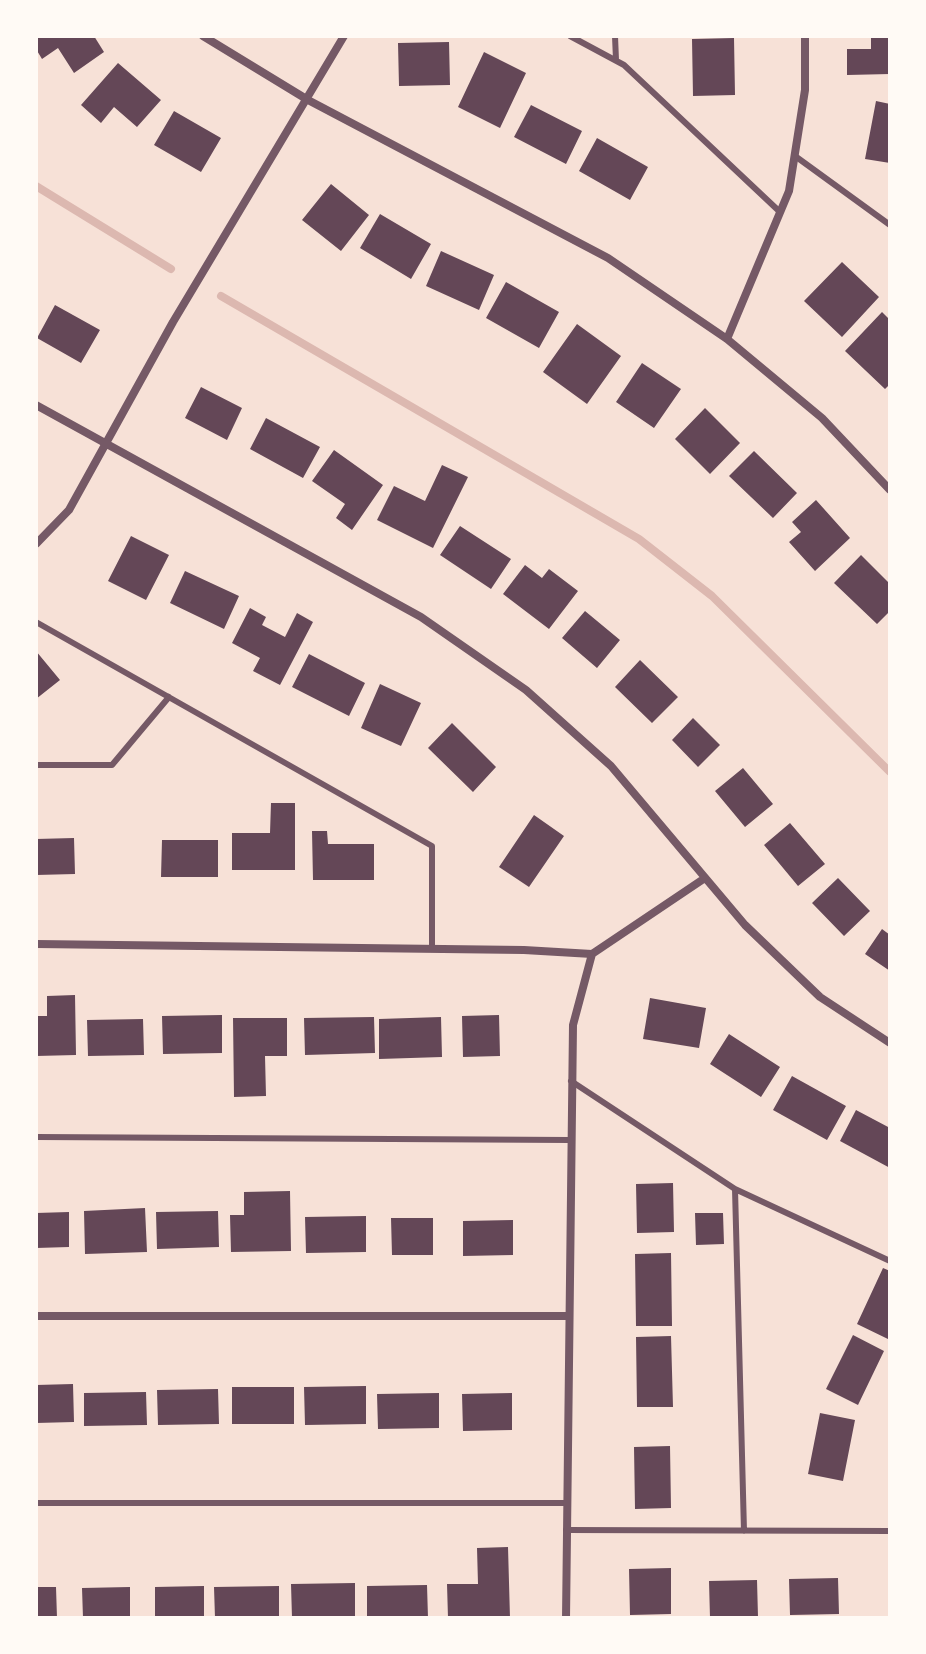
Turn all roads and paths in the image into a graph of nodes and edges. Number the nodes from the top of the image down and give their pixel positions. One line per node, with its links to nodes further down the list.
1 (203, 36): 7 (street)
2 (344, 36): 7 (street)
3 (570, 36): 6 (lane)
4 (615, 36): 6 (lane)
5 (805, 36): 8 (street)
6 (616, 61): 9 (lane)
7 (308, 100): 11 (street); 13 (street)
8 (795, 156): 9 (street); 10 (lane)
9 (780, 212): 11 (street)
10 (890, 225)
11 (727, 339): 14 (street)
12 (36, 405): 13 (street)
13 (106, 445): 15 (street); 19 (street)
14 (890, 490)
15 (36, 544)
16 (36, 622): 17 (lane)
17 (169, 697): 18 (lane); 21 (lane)
18 (36, 765)
19 (705, 878): 22 (street); 23 (street)
20 (36, 944): 21 (street)
21 (432, 949): 22 (street)
22 (592, 954): 24 (street)
23 (890, 1043)
24 (571, 1081): 26 (street); 27 (lane)
25 (36, 1137): 26 (lane)
26 (570, 1140): 30 (street)
27 (735, 1189): 28 (lane); 34 (lane)
28 (890, 1261)
29 (36, 1316): 30 (street)
30 (569, 1316): 32 (street)
31 (36, 1503): 32 (lane)
32 (567, 1503): 33 (street)
33 (566, 1530): 34 (lane); 36 (street)
34 (744, 1531): 35 (lane)
35 (890, 1531)
36 (566, 1618)

